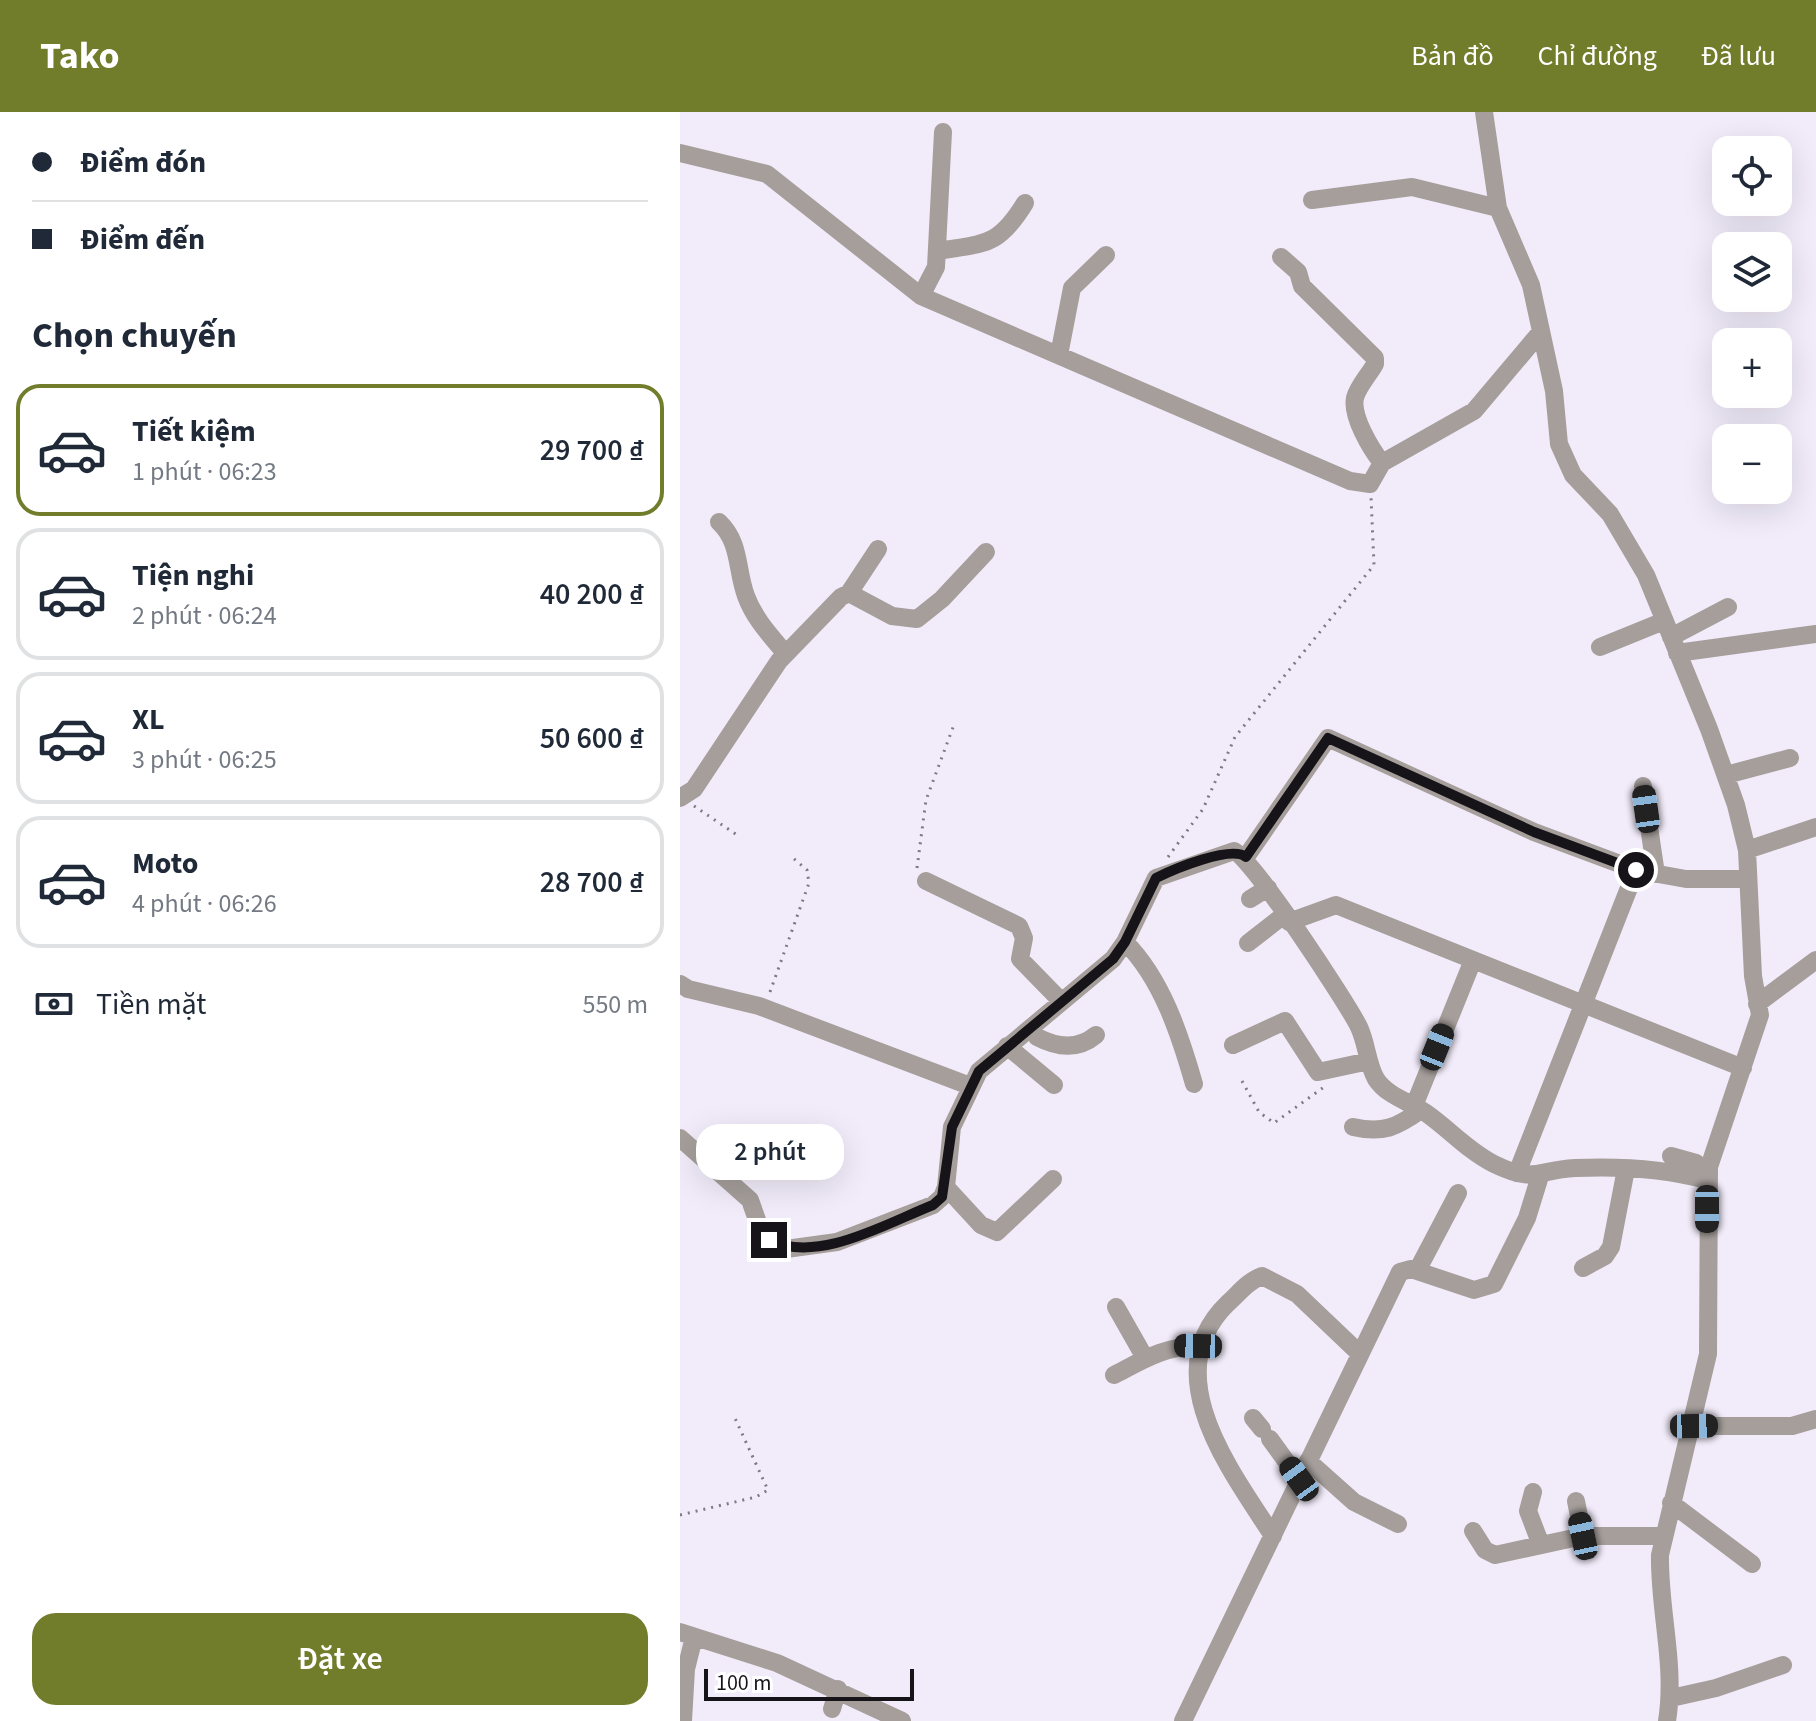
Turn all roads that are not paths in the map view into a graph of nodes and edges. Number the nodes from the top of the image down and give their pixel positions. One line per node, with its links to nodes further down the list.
1 (1484, 117): 6 (street)
2 (943, 132): 7 (street)
3 (680, 153): 10 (street)
4 (1312, 200): 6 (street)
5 (1025, 203): 7 (street)
6 (1498, 208): 11 (street)
7 (938, 251): 10 (street)
8 (1106, 255): 12 (street)
9 (1281, 257): 13 (street)
10 (921, 296): 12 (street)
11 (1539, 334): 13 (street); 20 (street)
12 (1059, 355): 13 (street)
13 (1382, 463)
14 (719, 522): 22 (street)
15 (878, 549): 17 (street)
16 (986, 552): 17 (street)
17 (849, 593): 22 (street)
18 (1728, 607): 20 (street)
19 (1816, 634): 20 (street)
20 (1671, 637): 21 (street); 24 (street)
21 (1600, 647)
22 (785, 653): 26 (street)
23 (1790, 758): 24 (street)
24 (1726, 775): 28 (street)
25 (1643, 786): 31 (street)
26 (683, 798)
27 (1816, 827): 28 (street)
28 (1747, 850): 32 (street)
29 (1246, 857): 30 (street); 34 (street); 37 (street)
30 (1636, 870): 31 (street); 43 (street)
31 (1656, 874): 32 (street)
32 (1748, 879): 44 (street)
33 (926, 881): 42 (street)
34 (1268, 888): 35 (street); 36 (street)
35 (1250, 899)
36 (1287, 918): 38 (street); 39 (street); 49 (street)
37 (1125, 942): 42 (street); 51 (street)
38 (1248, 943)
39 (1473, 960): 43 (street); 54 (street)
40 (1816, 960): 44 (street)
41 (680, 984): 53 (street)
42 (1061, 1001): 45 (street)
43 (1583, 1004): 50 (street); 60 (street)
44 (1757, 1004): 50 (street)
45 (1031, 1032): 46 (street); 48 (street)
46 (1096, 1035)
47 (1233, 1045): 49 (street)
48 (1007, 1046): 52 (street); 53 (street)
49 (1360, 1063): 54 (street)
50 (1743, 1068): 59 (street)
51 (1194, 1084)
52 (1054, 1085)
53 (970, 1086): 63 (street)
54 (1417, 1108): 55 (street); 60 (street)
55 (1353, 1127)
56 (680, 1138): 63 (street)
57 (1671, 1156): 59 (street)
58 (1626, 1169): 59 (street); 61 (street); 65 (street)
59 (1704, 1169): 73 (street)
60 (1517, 1173): 61 (street)
61 (1540, 1176): 66 (street)
62 (1053, 1179): 63 (street)
63 (946, 1187)
64 (1458, 1193): 66 (street)
65 (1583, 1268)
66 (1417, 1271): 69 (street)
67 (1116, 1307): 70 (street)
68 (1198, 1346): 69 (street); 70 (street); 82 (street)
69 (1359, 1353): 75 (street)
70 (1145, 1358): 71 (street)
71 (1114, 1375)
72 (1816, 1419): 73 (street)
73 (1694, 1426): 79 (street)
74 (1262, 1429): 76 (street)
75 (1308, 1461): 76 (street); 80 (street)
76 (1299, 1479): 82 (street)
77 (1533, 1492): 85 (street)
78 (1576, 1501): 83 (street)
79 (1671, 1503): 84 (street); 86 (street)
80 (1398, 1524)
81 (1473, 1531): 85 (street)
82 (1273, 1536): 94 (street)
83 (1583, 1536): 84 (street); 85 (street)
84 (1663, 1536): 90 (street)
85 (1541, 1545)
86 (1752, 1564)
87 (686, 1645): 89 (street); 92 (street)
88 (1783, 1665): 90 (street)
89 (838, 1689): 91 (street); 93 (street)
90 (1671, 1698): 95 (street)
91 (832, 1709)
92 (683, 1721)
93 (902, 1721)
94 (1183, 1721)
95 (1667, 1721)

